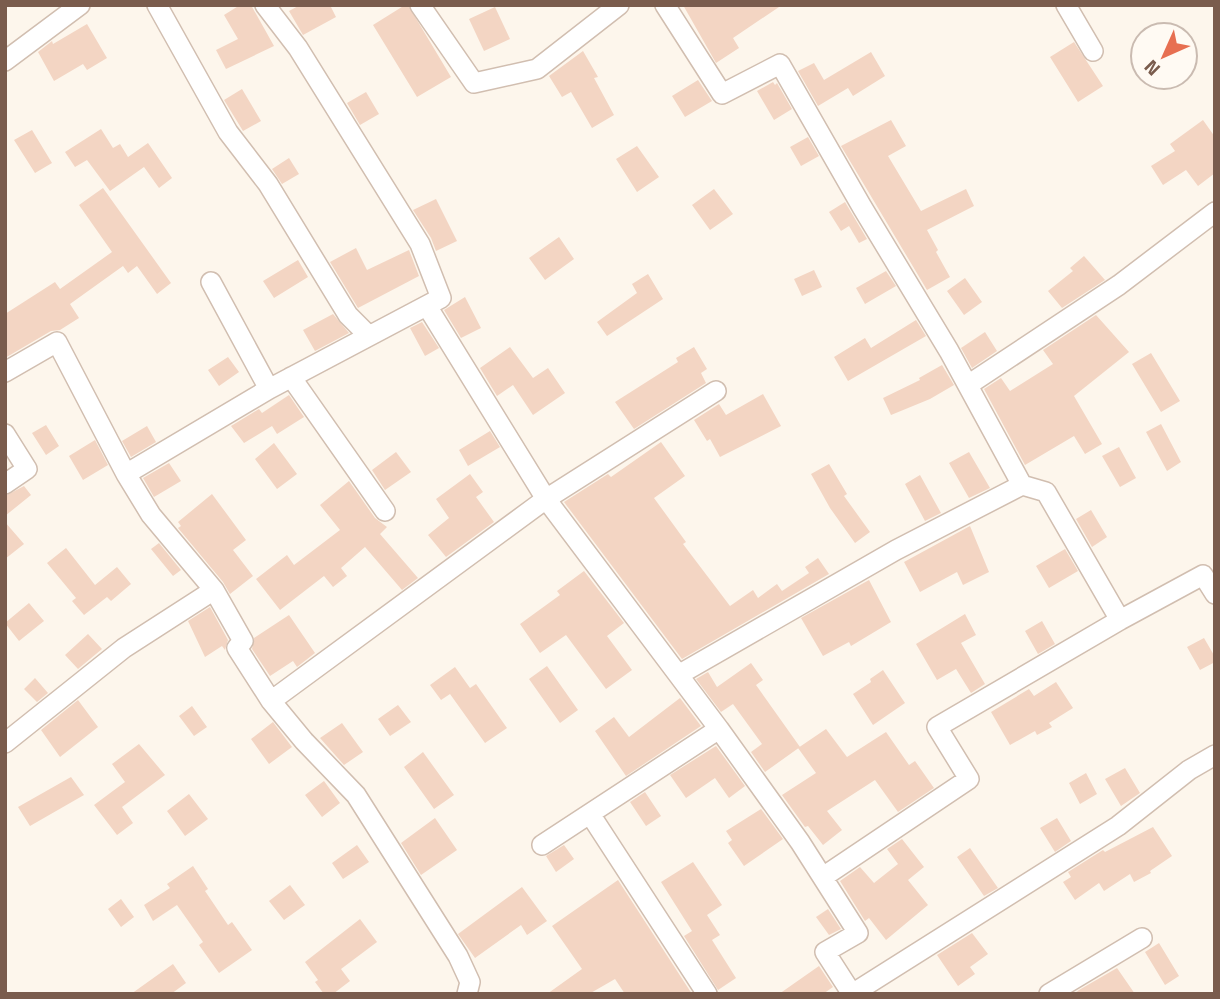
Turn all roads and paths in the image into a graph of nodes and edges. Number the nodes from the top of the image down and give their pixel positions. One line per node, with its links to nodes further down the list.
1 (80, 5): 9 (street)
2 (157, 5): 13 (street)
3 (265, 5): 12 (street)
4 (420, 5): 5 (street)
5 (619, 5)
6 (665, 5): 16 (street)
7 (1066, 5): 8 (street)
8 (1093, 51)
9 (5, 61)
10 (1215, 212): 16 (street)
11 (211, 282): 17 (street)
12 (427, 306): 13 (street); 23 (street)
13 (369, 336): 15 (street)
14 (5, 372): 20 (street)
15 (292, 377): 17 (street); 24 (street)
16 (968, 385): 22 (street)
17 (269, 389): 20 (street)
18 (716, 391): 23 (street)
19 (5, 434): 21 (street)
20 (125, 474): 25 (street)
21 (5, 484)
22 (1022, 485): 27 (street); 28 (street)
23 (546, 499): 28 (street); 29 (street)
24 (385, 510)
25 (214, 590): 29 (street); 31 (street)
26 (1215, 594): 27 (street)
27 (1120, 620): 35 (street)
28 (680, 674): 30 (street)
29 (271, 701): 37 (street)
30 (719, 729): 33 (street); 35 (street)
31 (5, 743)
32 (1215, 755): 39 (street)
33 (590, 814): 34 (street); 38 (street)
34 (542, 845)
35 (823, 877): 39 (street)
36 (1142, 937): 40 (street)
37 (467, 994)
38 (707, 994)
39 (852, 994)
40 (1049, 994)

